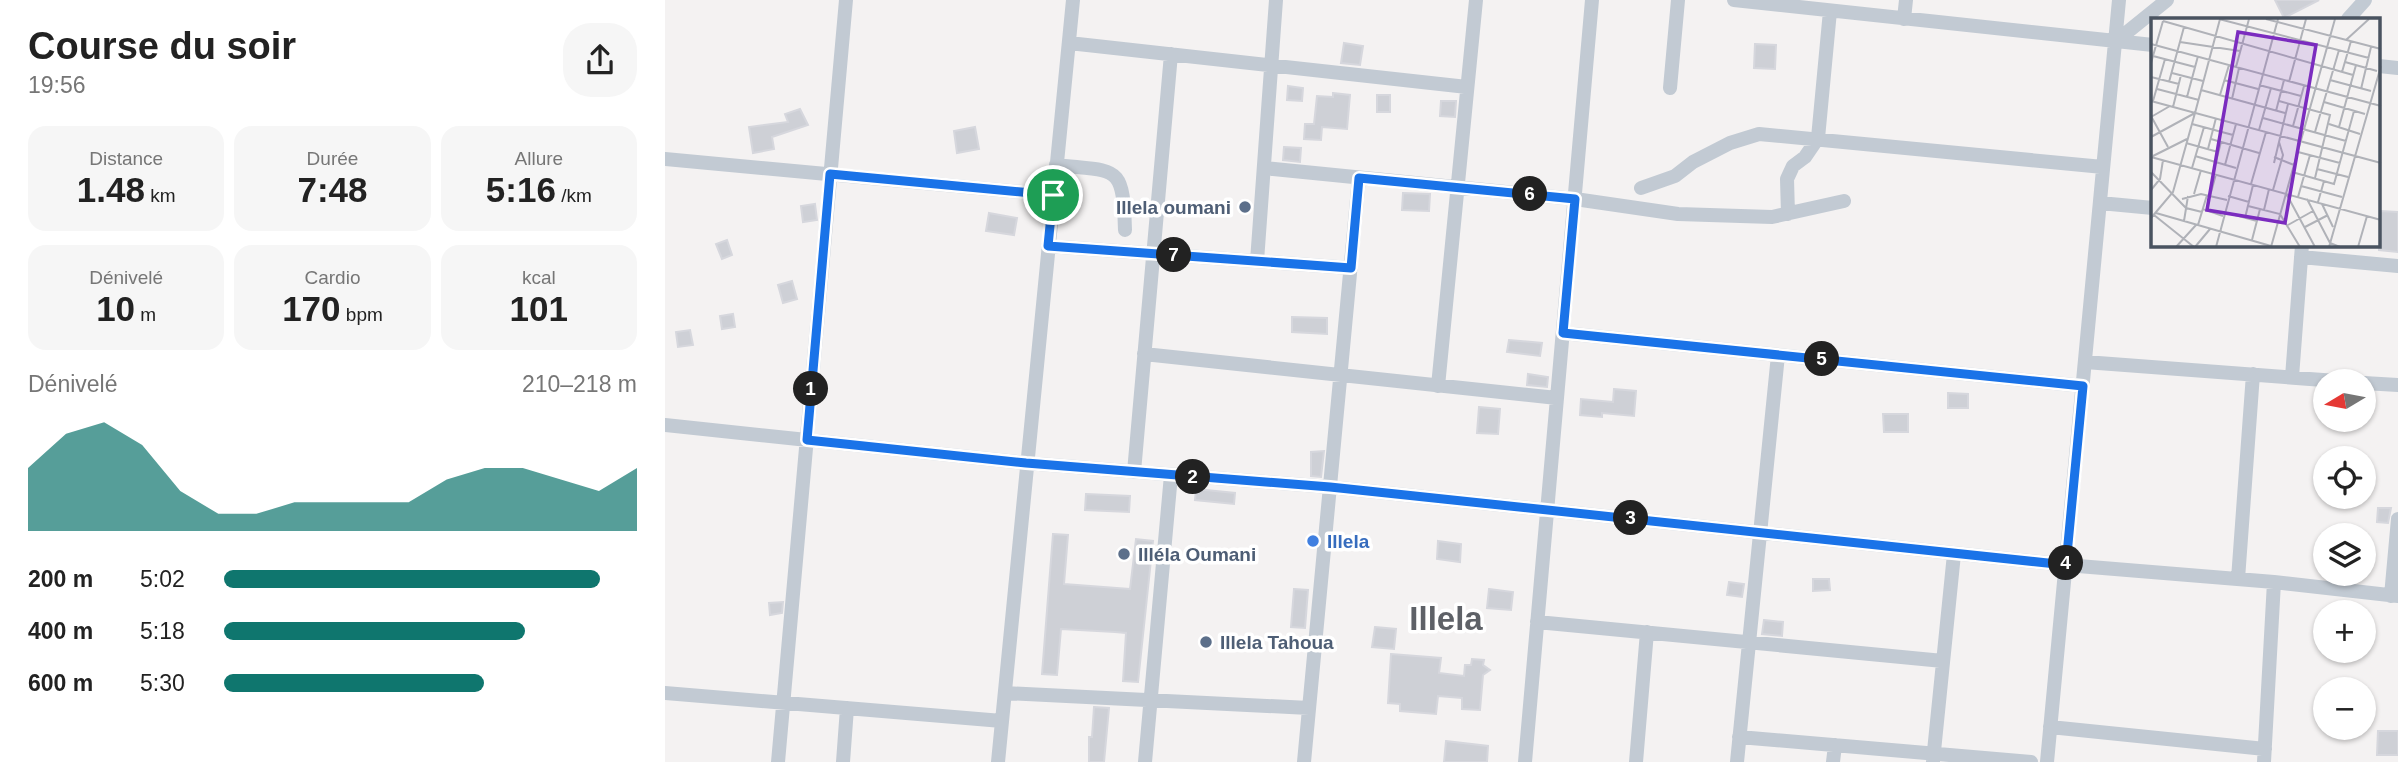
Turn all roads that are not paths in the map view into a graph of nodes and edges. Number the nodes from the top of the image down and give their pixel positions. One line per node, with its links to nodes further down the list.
1 (846, 0): 27 (street)
2 (1073, 0): 16 (street)
3 (1276, 0): 19 (street)
4 (1476, 0): 20 (street)
5 (1592, 0): 32 (street)
6 (1678, 0): 21 (street)
7 (1734, 0): 12 (street)
8 (1906, 0): 14 (street)
9 (2119, 0): 15 (street)
10 (2167, 0): 15 (street)
11 (2365, 0): 13 (street)
12 (1830, 11): 14 (street); 22 (street)
13 (2348, 18)
14 (1904, 19): 15 (street)
15 (2115, 42): 17 (street); 25 (street)
16 (1069, 43): 18 (street); 24 (street)
17 (2151, 45)
18 (1171, 54): 19 (street); 40 (street)
19 (1271, 65): 20 (street); 26 (street)
20 (1467, 87): 29 (street)
21 (1670, 88)
22 (1818, 138): 25 (street); 30 (street); 36 (street)
23 (665, 159): 27 (street)
24 (1056, 165): 31 (street); 37 (street)
25 (2103, 167): 34 (street)
26 (1264, 168): 28 (street); 41 (street)
27 (830, 174): 31 (street); 58 (street)
28 (1359, 178): 29 (street); 43 (street)
29 (1457, 187): 32 (street); 54 (street)
30 (1641, 188)
31 (1053, 195): 38 (street)
32 (1575, 199): 36 (street); 44 (street)
33 (1845, 201): 36 (street)
34 (2100, 203): 35 (street); 47 (street)
35 (2151, 208)
36 (1788, 214)
37 (1125, 230)
38 (1048, 246): 40 (street); 59 (street)
39 (2302, 251): 42 (street); 50 (street)
40 (1153, 253): 41 (street); 45 (street)
41 (1257, 261): 43 (street)
42 (2398, 266)
43 (1351, 268): 49 (street)
44 (1563, 333): 46 (street); 56 (street)
45 (1144, 354): 49 (street); 60 (street)
46 (1778, 355): 55 (street); 65 (street)
47 (2085, 362): 48 (street); 55 (street)
48 (2253, 374): 50 (street); 68 (street)
49 (1340, 375): 54 (street); 62 (street)
50 (2292, 377): 51 (street)
51 (2313, 379)
52 (2377, 384): 53 (street)
53 (2398, 385)
54 (1438, 386): 56 (street)
55 (2083, 386): 67 (street)
56 (1557, 398): 63 (street)
57 (665, 425): 58 (street)
58 (807, 440): 59 (street); 78 (street)
59 (1026, 463): 60 (street); 75 (street)
60 (1134, 472): 61 (street)
61 (1171, 475): 62 (street); 77 (street)
62 (1330, 487): 63 (street); 80 (street)
63 (1547, 510): 65 (street); 71 (street)
64 (2398, 519): 70 (street)
65 (1760, 531): 66 (street); 73 (street)
66 (1954, 554): 67 (street); 74 (street)
67 (2066, 565): 68 (street); 82 (street)
68 (2238, 579): 69 (street)
69 (2274, 583): 70 (street); 85 (street)
70 (2394, 596)
71 (1537, 622): 72 (street); 92 (street)
72 (1647, 632): 73 (street); 93 (street)
73 (1749, 642): 74 (street); 83 (street)
74 (1943, 661): 86 (street)
75 (1005, 692): 77 (street); 81 (street)
76 (665, 693): 78 (street)
77 (1151, 700): 80 (street); 90 (street)
78 (784, 703): 79 (street); 87 (street)
79 (847, 708): 81 (street); 88 (street)
80 (1309, 708): 91 (street)
81 (1002, 721): 89 (street)
82 (2050, 727): 85 (street); 97 (street)
83 (1739, 737): 84 (street); 94 (street)
84 (1835, 745): 86 (street); 95 (street)
85 (2265, 756)
86 (1933, 758): 96 (street)
87 (778, 762)
88 (843, 762)
89 (998, 762)
90 (1145, 762)
91 (1304, 762)
92 (1525, 762)
93 (1636, 762)
94 (1737, 762)
95 (1833, 762)
96 (2031, 762)
97 (2047, 762)

